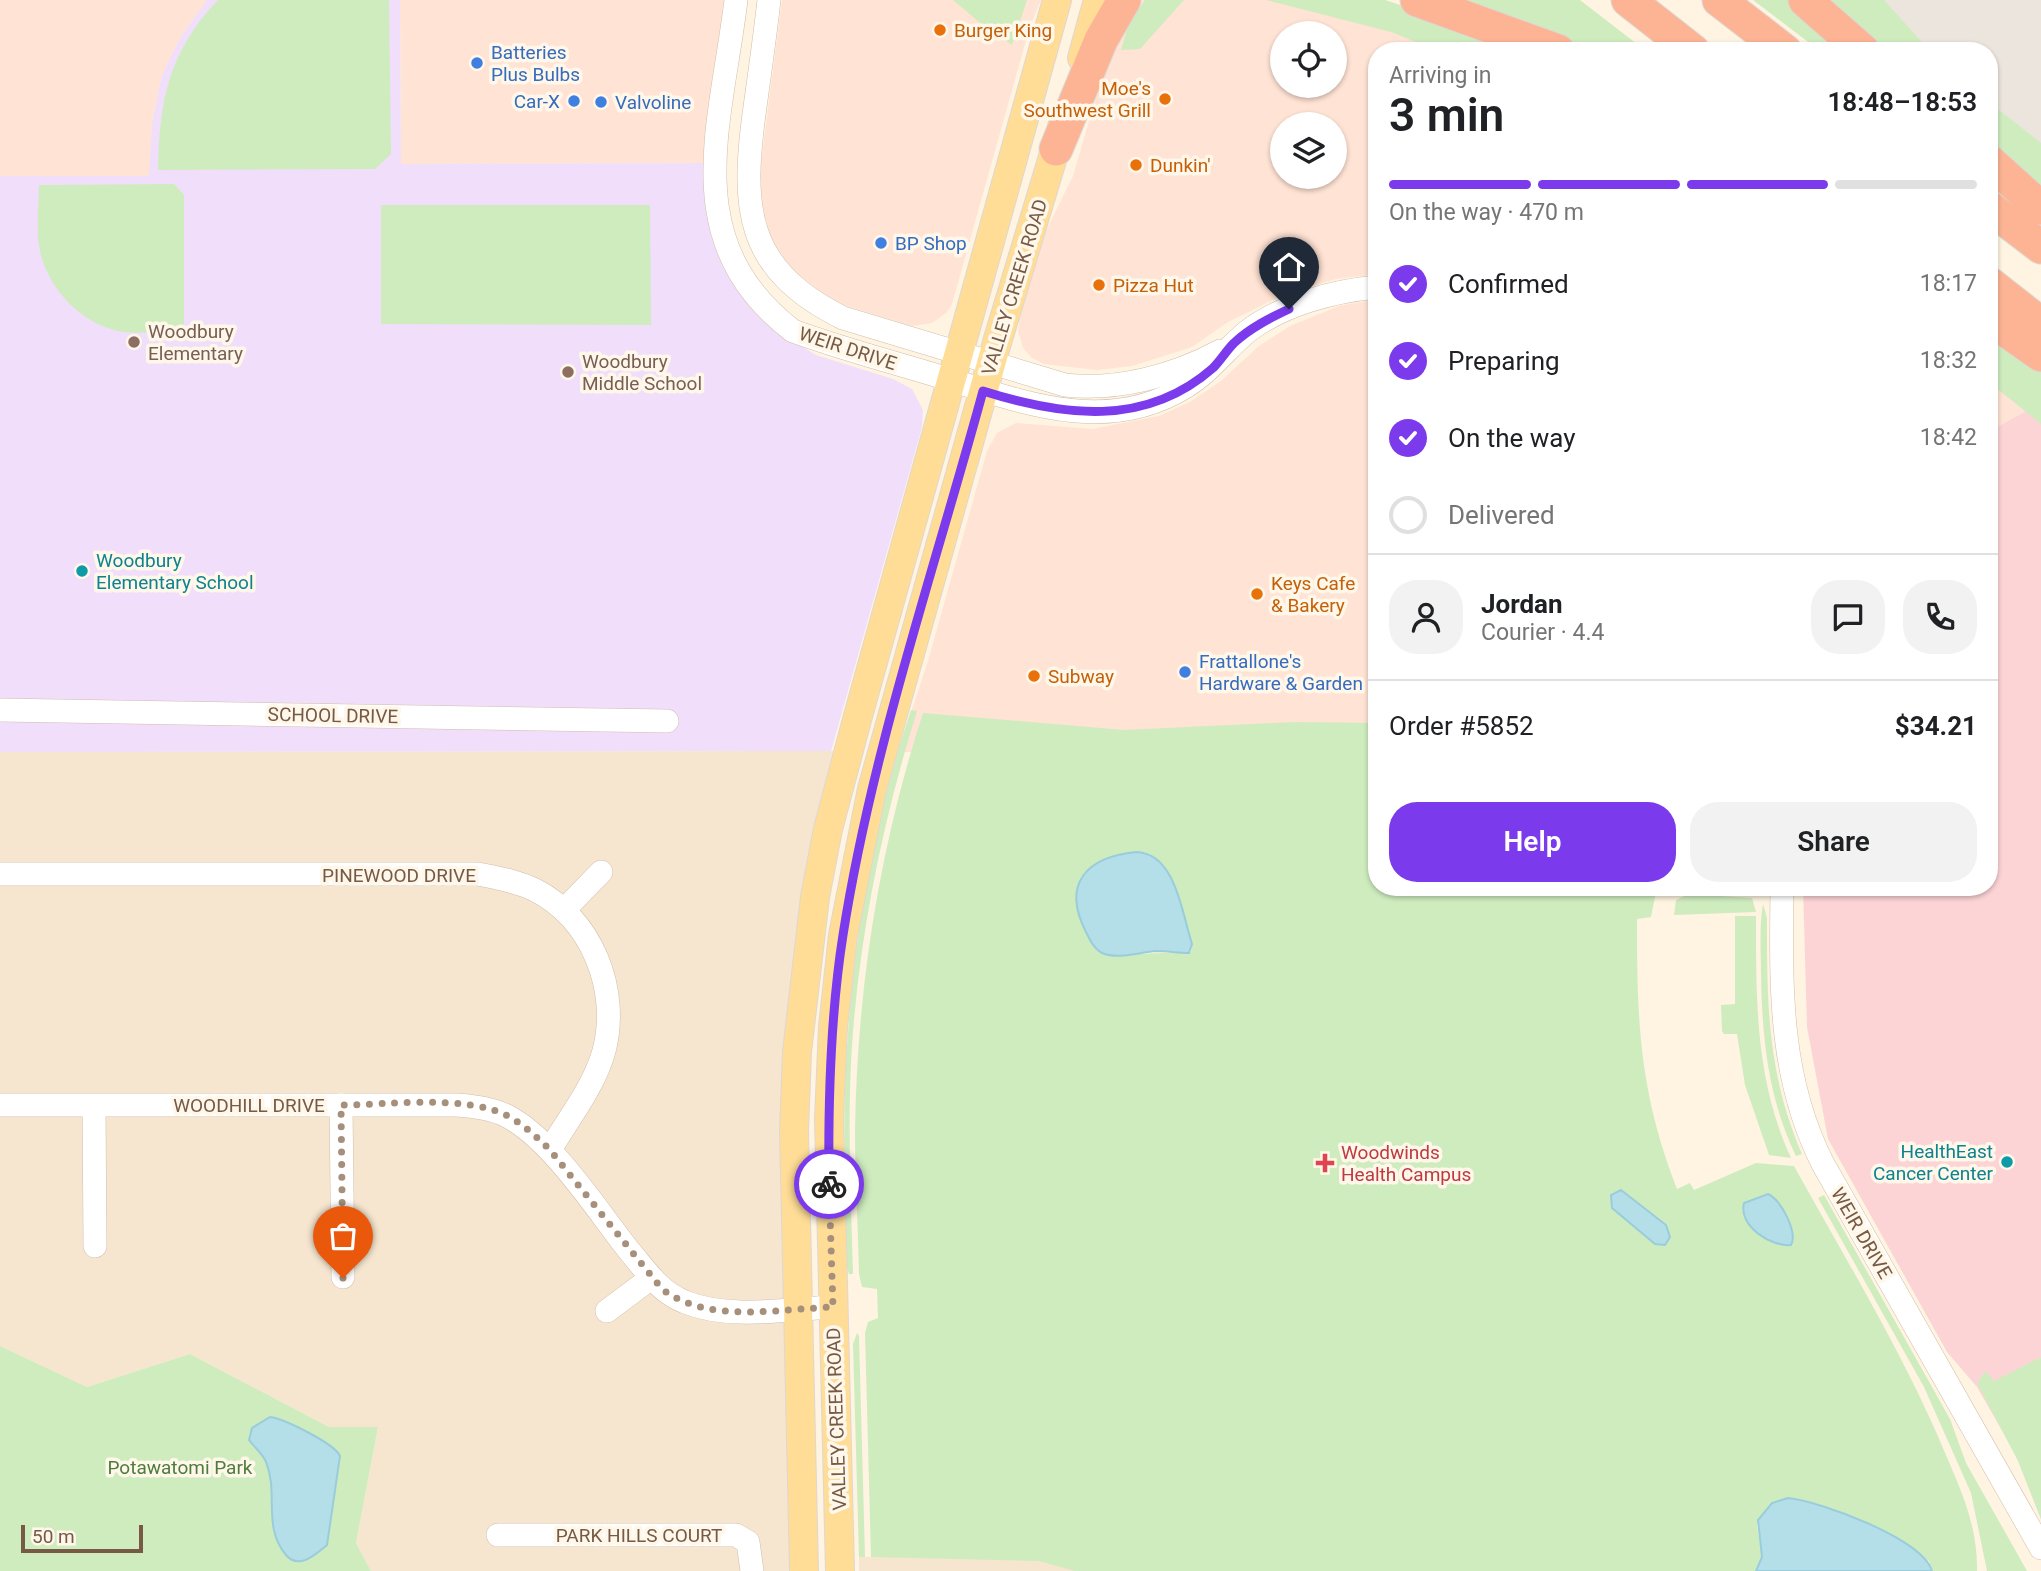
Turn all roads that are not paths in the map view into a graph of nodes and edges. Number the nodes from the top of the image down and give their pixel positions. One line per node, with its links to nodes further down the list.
1 (736, 0): 24 (street, WEIR DRIVE)
2 (769, 0): 24 (street, WEIR DRIVE)
3 (1057, 0): 24 (main road, VALLEY CREEK ROAD)
4 (1098, 0): 14 (main road, VALLEY CREEK ROAD)
5 (1124, 0): 14 (highway)
6 (1417, 0): 10 (highway)
7 (1628, 0): 11 (highway)
8 (1719, 0): 12 (highway)
9 (1805, 0): 13 (highway)
10 (1533, 42)
11 (1682, 42)
12 (1774, 42)
13 (1853, 42)
14 (1056, 149): 25 (main road, VALLEY CREEK ROAD)
15 (1998, 169): 16 (highway)
16 (2041, 208)
17 (1998, 214): 18 (highway)
18 (2041, 247)
19 (1368, 288): 25 (street, WEIR DRIVE)
20 (1998, 290): 21 (highway)
21 (2041, 324)
22 (1998, 325): 23 (highway)
23 (2041, 355)
24 (954, 367): 25 (street, WEIR DRIVE); 40 (main road, VALLEY CREEK ROAD)
25 (987, 378): 39 (main road, VALLEY CREEK ROAD)
26 (0, 710): 27 (street, SCHOOL DRIVE)
27 (667, 721)
28 (601, 872): 31 (street)
29 (0, 874): 31 (street, PINEWOOD DRIVE)
30 (1782, 896): 43 (street, WEIR DRIVE)
31 (564, 910): 35 (street, PINEWOOD DRIVE)
32 (0, 1105): 34 (street, WOODHILL DRIVE)
33 (341, 1105): 34 (street, WOODHILL DRIVE); 35 (street, WOODHILL DRIVE); 37 (street)
34 (94, 1106): 36 (street)
35 (550, 1150): 38 (street, WOODHILL DRIVE)
36 (95, 1246)
37 (343, 1278)
38 (652, 1278): 40 (street, WOODHILL DRIVE); 41 (street)
39 (833, 1307): 40 (street, WOODHILL DRIVE); 46 (main road, VALLEY CREEK ROAD)
40 (798, 1309): 45 (main road, VALLEY CREEK ROAD)
41 (607, 1311)
42 (498, 1535): 44 (street, PARK HILLS COURT)
43 (2041, 1548)
44 (752, 1571)
45 (804, 1571)
46 (840, 1571)

